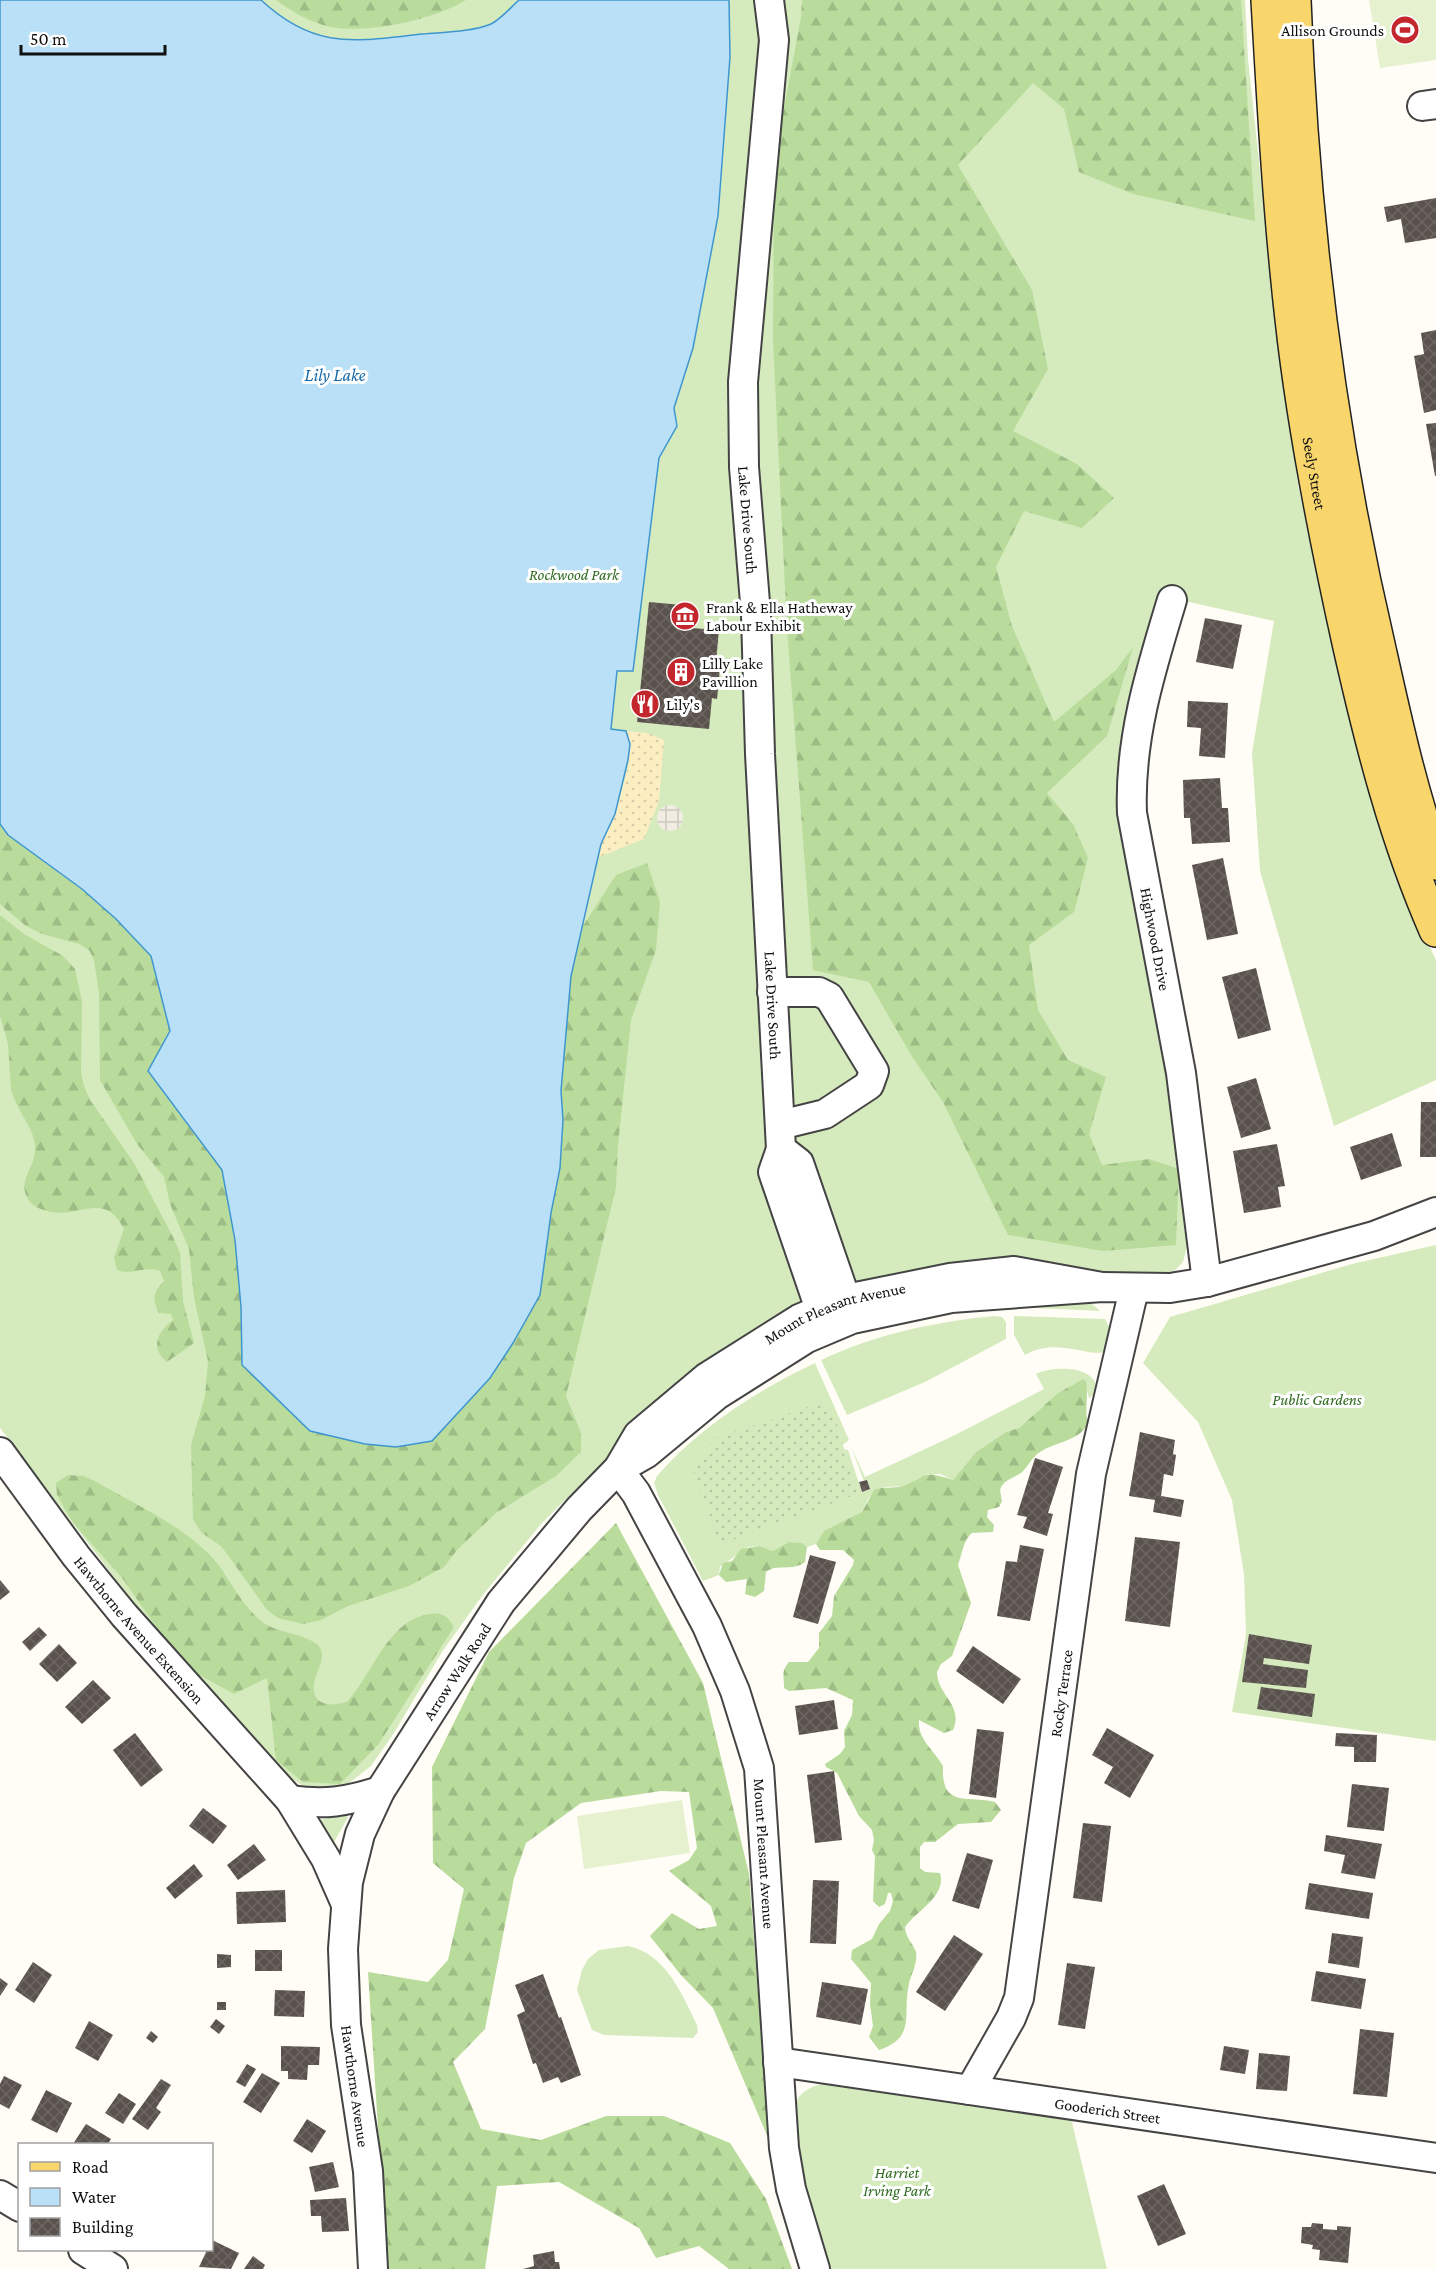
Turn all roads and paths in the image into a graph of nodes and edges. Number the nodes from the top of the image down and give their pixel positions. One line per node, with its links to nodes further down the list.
1 (769, 0): 7 (street, Lake Drive South)
2 (1268, 0): 6 (main road, Seely Street)
3 (1294, 0): 5 (main road, Seely Street)
4 (1172, 600): 12 (street, Highwood Drive)
5 (1436, 863)
6 (1436, 930)
7 (772, 992): 8 (street, Lake Drive South); 8 (street)
8 (781, 1137): 14 (street)
9 (1436, 1212): 11 (street, Mount Pleasant Avenue)
10 (1436, 1224): 11 (street, Mount Pleasant Avenue)
11 (1374, 1236): 12 (street, Mount Pleasant Avenue)
12 (1207, 1282): 13 (street, Mount Pleasant Avenue)
13 (1134, 1288): 14 (street, Mount Pleasant Avenue); 21 (street, Rocky Terrace)
14 (836, 1314): 16 (street, Mount Pleasant Avenue)
15 (0, 1452): 18 (street, Hawthorne Avenue Extension)
16 (618, 1469): 17 (street, Arrow Walk Road); 20 (street, Mount Pleasant Avenue)
17 (380, 1791): 18 (street); 19 (street, Arrow Walk Road)
18 (290, 1800): 19 (street, Hawthorne Avenue Extension)
19 (345, 1902): 27 (street, Hawthorne Avenue)
20 (778, 2062): 21 (street, Gooderich Street); 28 (street, Mount Pleasant Avenue)
21 (970, 2090): 22 (street, Gooderich Street)
22 (1436, 2158)
23 (0, 2195): 24 (street)
24 (18, 2206)
25 (85, 2251): 26 (street)
26 (113, 2269)
27 (373, 2269)
28 (815, 2269)

